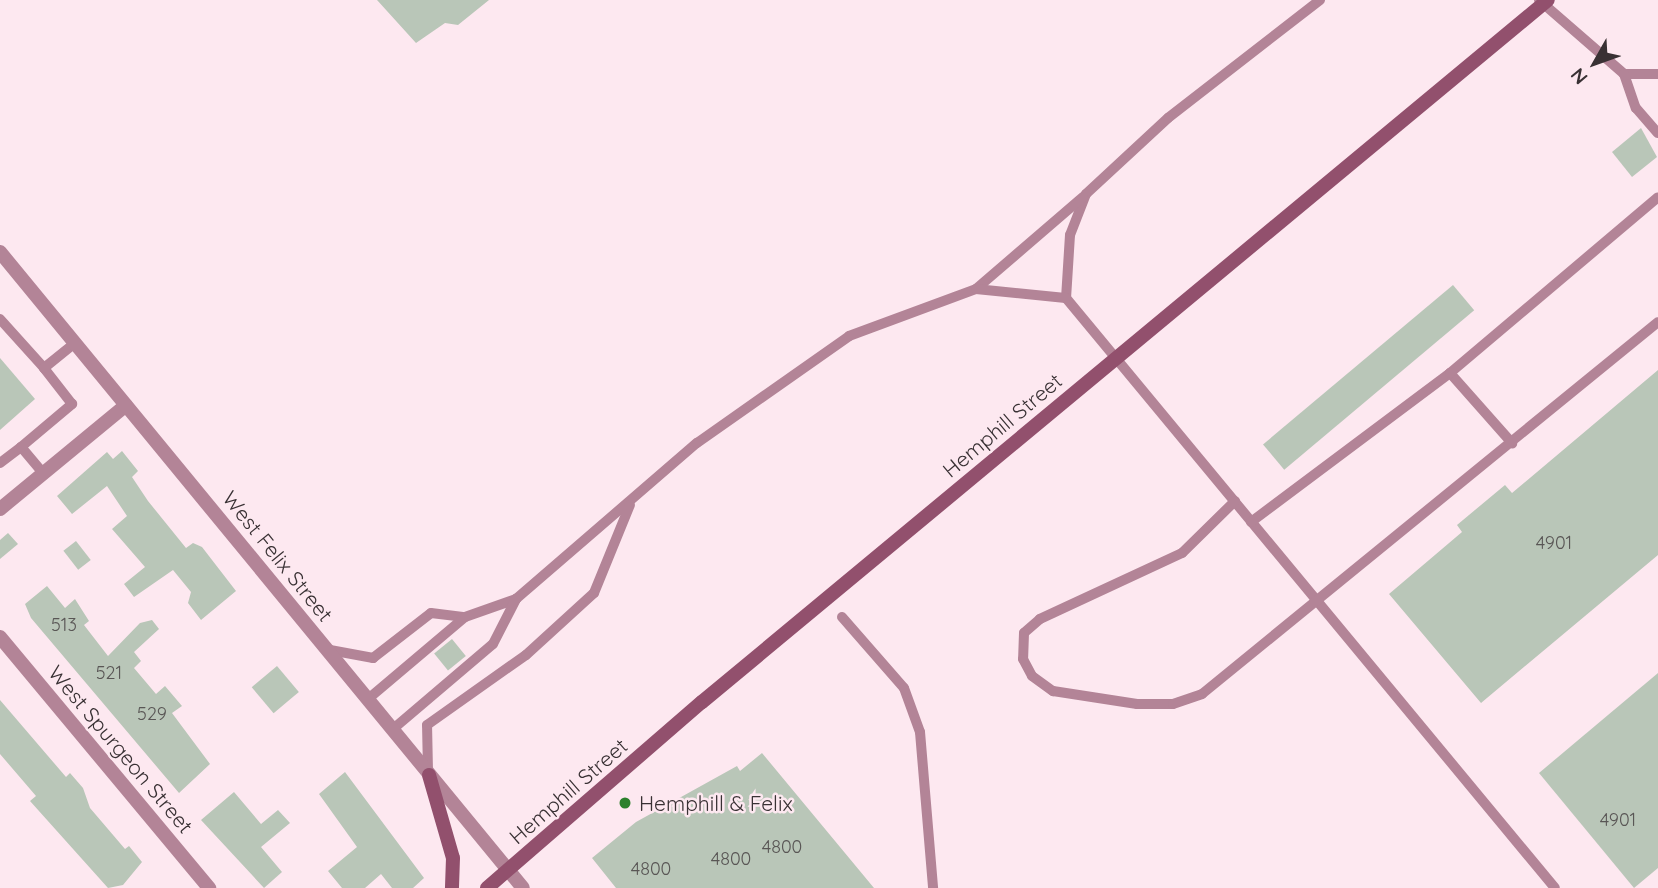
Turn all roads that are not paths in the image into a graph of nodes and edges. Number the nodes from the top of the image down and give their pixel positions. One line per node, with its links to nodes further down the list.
1 (1320, 0): 7 (lane)
2 (1539, 0): 4 (lane)
3 (1548, 0): 35 (main road, Hemphill Street)
4 (1624, 74): 5 (lane); 6 (lane)
5 (1658, 74)
6 (1658, 133)
7 (1086, 194): 10 (lane); 11 (lane)
8 (1658, 197): 16 (lane)
9 (0, 252): 14 (street, West Felix Street)
10 (976, 289): 11 (lane); 23 (lane)
11 (1066, 298): 22 (lane)
12 (0, 319): 15 (lane)
13 (1658, 322): 18 (lane)
14 (75, 343): 15 (lane); 17 (street, West Felix Street)
15 (46, 370): 19 (lane)
16 (1450, 373): 18 (lane); 25 (lane)
17 (127, 405): 21 (street); 31 (street, West Felix Street)
18 (1512, 443): 27 (lane)
19 (20, 447): 20 (lane); 21 (lane)
20 (0, 463)
21 (43, 474): 24 (street)
22 (1235, 501): 25 (lane); 27 (lane)
23 (630, 505): 26 (lane); 34 (lane)
24 (0, 509)
25 (1251, 522): 27 (lane)
26 (516, 598): 28 (lane); 33 (lane)
27 (1319, 603): 41 (lane)
28 (465, 617): 31 (lane); 32 (lane)
29 (842, 617): 40 (lane)
30 (0, 637): 36 (street, West Spurgeon Street)
31 (327, 649): 32 (street, West Felix Street)
32 (368, 699): 33 (street, West Felix Street)
33 (393, 729): 34 (street, West Felix Street)
34 (429, 775): 35 (street, West Felix Street); 37 (main road)
35 (507, 871): 38 (main road, Hemphill Street); 39 (street, West Felix Street)
36 (209, 888)
37 (452, 888)
38 (487, 888)
39 (523, 888)
40 (933, 888)
41 (1555, 888)

